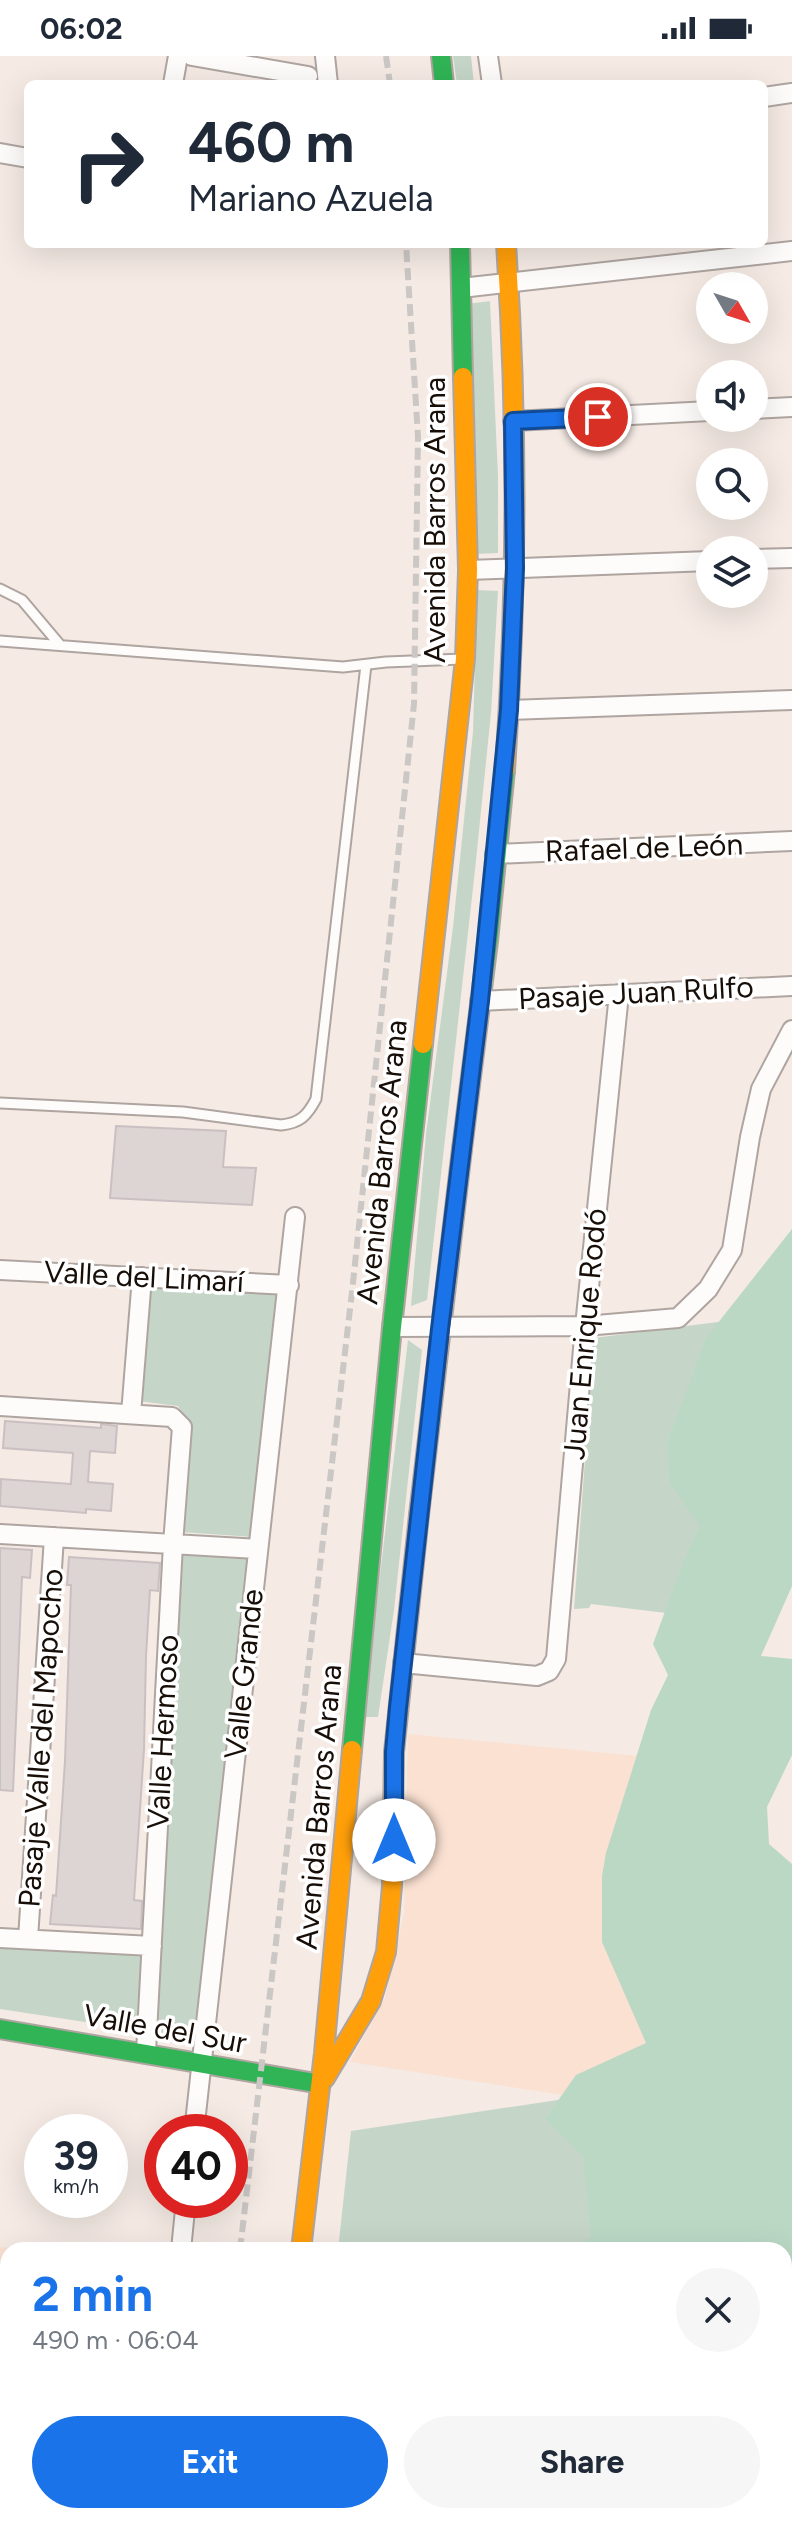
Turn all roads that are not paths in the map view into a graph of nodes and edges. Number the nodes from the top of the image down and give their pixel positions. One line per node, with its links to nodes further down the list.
1 (178, 56): 7 (street)
2 (192, 56): 6 (street)
3 (325, 56): 8 (street)
4 (441, 56): 9 (street)
5 (488, 56): 10 (street)
6 (308, 76)
7 (174, 80)
8 (328, 80)
9 (444, 80)
10 (491, 80)
11 (792, 93): 12 (street)
12 (768, 96)
13 (0, 153): 14 (street)
14 (24, 157)
15 (460, 248): 19 (street, Avenida Barros Arana)
16 (506, 248): 18 (street, Avenida Barros Arana)
17 (792, 251): 18 (street)
18 (509, 283): 19 (street); 23 (street, Avenida Barros Arana)
19 (461, 288): 28 (street, Avenida Barros Arana)
20 (792, 407): 21 (street)
21 (768, 408)
22 (696, 412): 23 (street)
23 (513, 421): 27 (street, Avenida Barros Arana)
24 (792, 558): 25 (street)
25 (768, 559)
26 (696, 562): 27 (street)
27 (515, 568): 28 (street); 35 (street, Avenida Barros Arana)
28 (468, 570): 32 (street, Avenida Barros Arana)
29 (0, 589): 31 (lane)
30 (0, 641): 31 (lane)
31 (60, 645): 33 (lane)
32 (465, 659): 33 (lane); 48 (street, Avenida Barros Arana)
33 (366, 665): 42 (lane)
34 (792, 700): 35 (street)
35 (509, 710): 37 (street, Avenida Barros Arana)
36 (792, 841): 37 (street, Rafael de León)
37 (495, 854): 40 (street, Avenida Barros Arana)
38 (792, 986): 39 (street, Pasaje Juan Rulfo)
39 (619, 994): 40 (street, Pasaje Juan Rulfo); 47 (street, Juan Enrique Rodó)
40 (480, 1001): 49 (street, Avenida Barros Arana)
41 (792, 1030): 47 (street)
42 (0, 1103)
43 (295, 1217): 46 (street, Valle Grande)
44 (0, 1270): 45 (street, Valle del Limarí)
45 (142, 1277): 46 (street, Valle del Limarí); 51 (street)
46 (289, 1285): 55 (street, Valle Grande)
47 (585, 1326): 49 (street); 56 (street, Juan Enrique Rodó)
48 (392, 1327): 49 (street); 63 (street, Avenida Barros Arana)
49 (440, 1329): 56 (street, Avenida Barros Arana)
50 (0, 1406): 51 (street)
51 (131, 1414): 54 (street, Valle Hermoso)
52 (0, 1534): 53 (street)
53 (54, 1537): 54 (street); 58 (street, Pasaje Valle del Mapocho)
54 (173, 1544): 55 (street); 59 (street, Valle Hermoso)
55 (258, 1549): 62 (street, Valle Grande)
56 (403, 1663): 63 (street, Avenida Barros Arana)
57 (0, 1938): 58 (street)
58 (28, 1939): 59 (street)
59 (152, 1946): 61 (street, Valle Hermoso)
60 (0, 2029): 61 (street, Valle del Sur)
61 (146, 2052): 62 (street, Valle del Sur)
62 (202, 2064): 63 (street, Valle del Sur); 64 (street, Valle Grande)
63 (321, 2084): 67 (street, Avenida Barros Arana)
64 (196, 2114)
65 (184, 2218): 66 (street)
66 (182, 2242)
67 (302, 2242)

